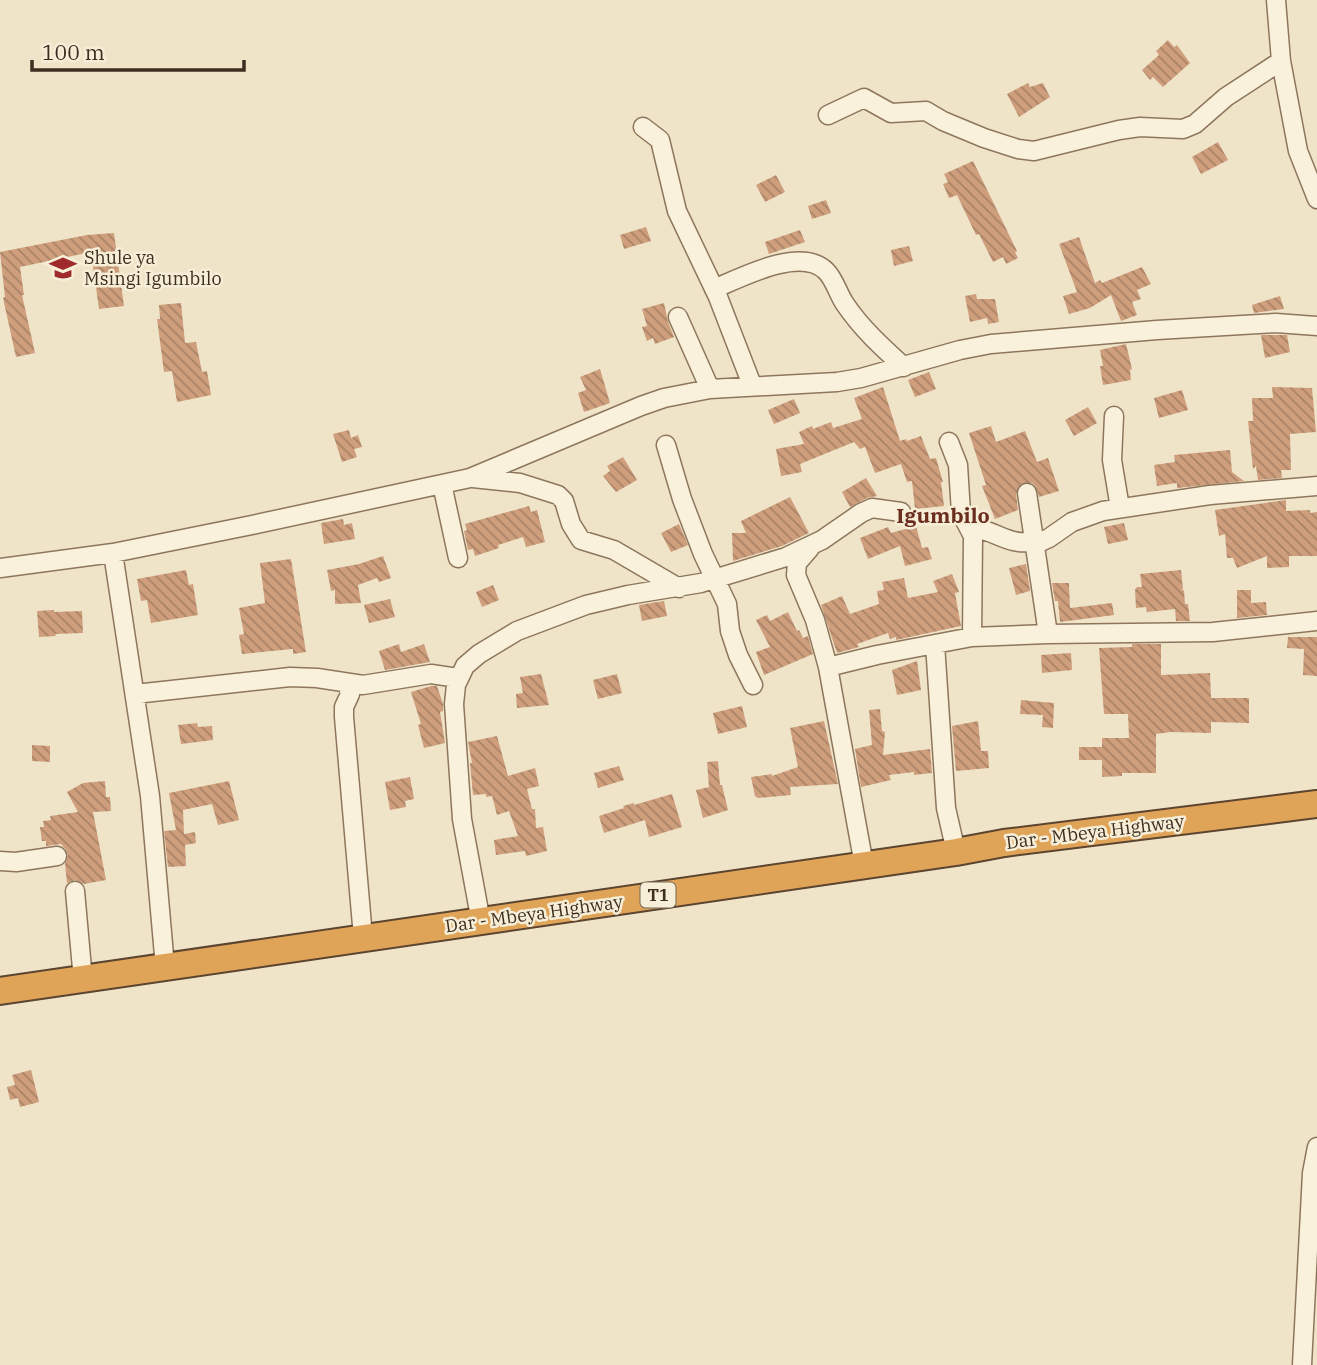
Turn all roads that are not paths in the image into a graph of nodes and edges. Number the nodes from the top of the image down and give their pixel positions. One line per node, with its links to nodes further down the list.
1 (1276, 0): 2 (street)
2 (1281, 61): 3 (street); 5 (street)
3 (828, 115)
4 (643, 127): 6 (street)
5 (1317, 199)
6 (714, 289): 9 (street); 10 (street)
7 (678, 317): 11 (street)
8 (1317, 327): 9 (street)
9 (904, 367): 10 (street)
10 (752, 385): 11 (street)
11 (710, 389): 15 (street)
12 (1114, 416): 19 (street)
13 (949, 442): 21 (street)
14 (666, 445): 27 (street)
15 (470, 478): 16 (street); 28 (street)
16 (442, 484): 24 (street); 25 (street)
17 (1317, 486): 19 (street)
18 (1027, 493): 22 (street)
19 (1120, 509): 22 (street)
20 (901, 512): 23 (street)
21 (970, 529): 22 (street); 31 (street)
22 (1036, 542): 30 (street)
23 (812, 545): 27 (street); 33 (street)
24 (113, 553): 26 (street); 37 (street)
25 (458, 558)
26 (0, 568)
27 (716, 578): 28 (street); 36 (street)
28 (678, 588): 34 (street)
29 (1317, 621): 30 (street)
30 (1048, 634): 31 (street)
31 (972, 637): 32 (street)
32 (935, 645): 33 (street); 39 (street)
33 (828, 667): 42 (street)
34 (458, 678): 35 (street); 44 (street)
35 (347, 684): 37 (street); 45 (street)
36 (753, 685)
37 (135, 694): 46 (street)
38 (1317, 804): 39 (highway, Dar - Mbeya Highway / T1)
39 (956, 852): 42 (highway, Dar - Mbeya Highway / T1)
40 (57, 856): 41 (street)
41 (0, 861)
42 (864, 865): 44 (highway, Dar - Mbeya Highway / T1)
43 (75, 891): 47 (street)
44 (481, 922): 45 (highway, Dar - Mbeya Highway / T1)
45 (363, 937): 46 (highway, Dar - Mbeya Highway / T1)
46 (165, 967): 47 (highway, Dar - Mbeya Highway / T1)
47 (83, 980): 48 (highway, Dar - Mbeya Highway / T1)
48 (0, 991)
49 (1317, 1147): 50 (street)
50 (1302, 1365)

